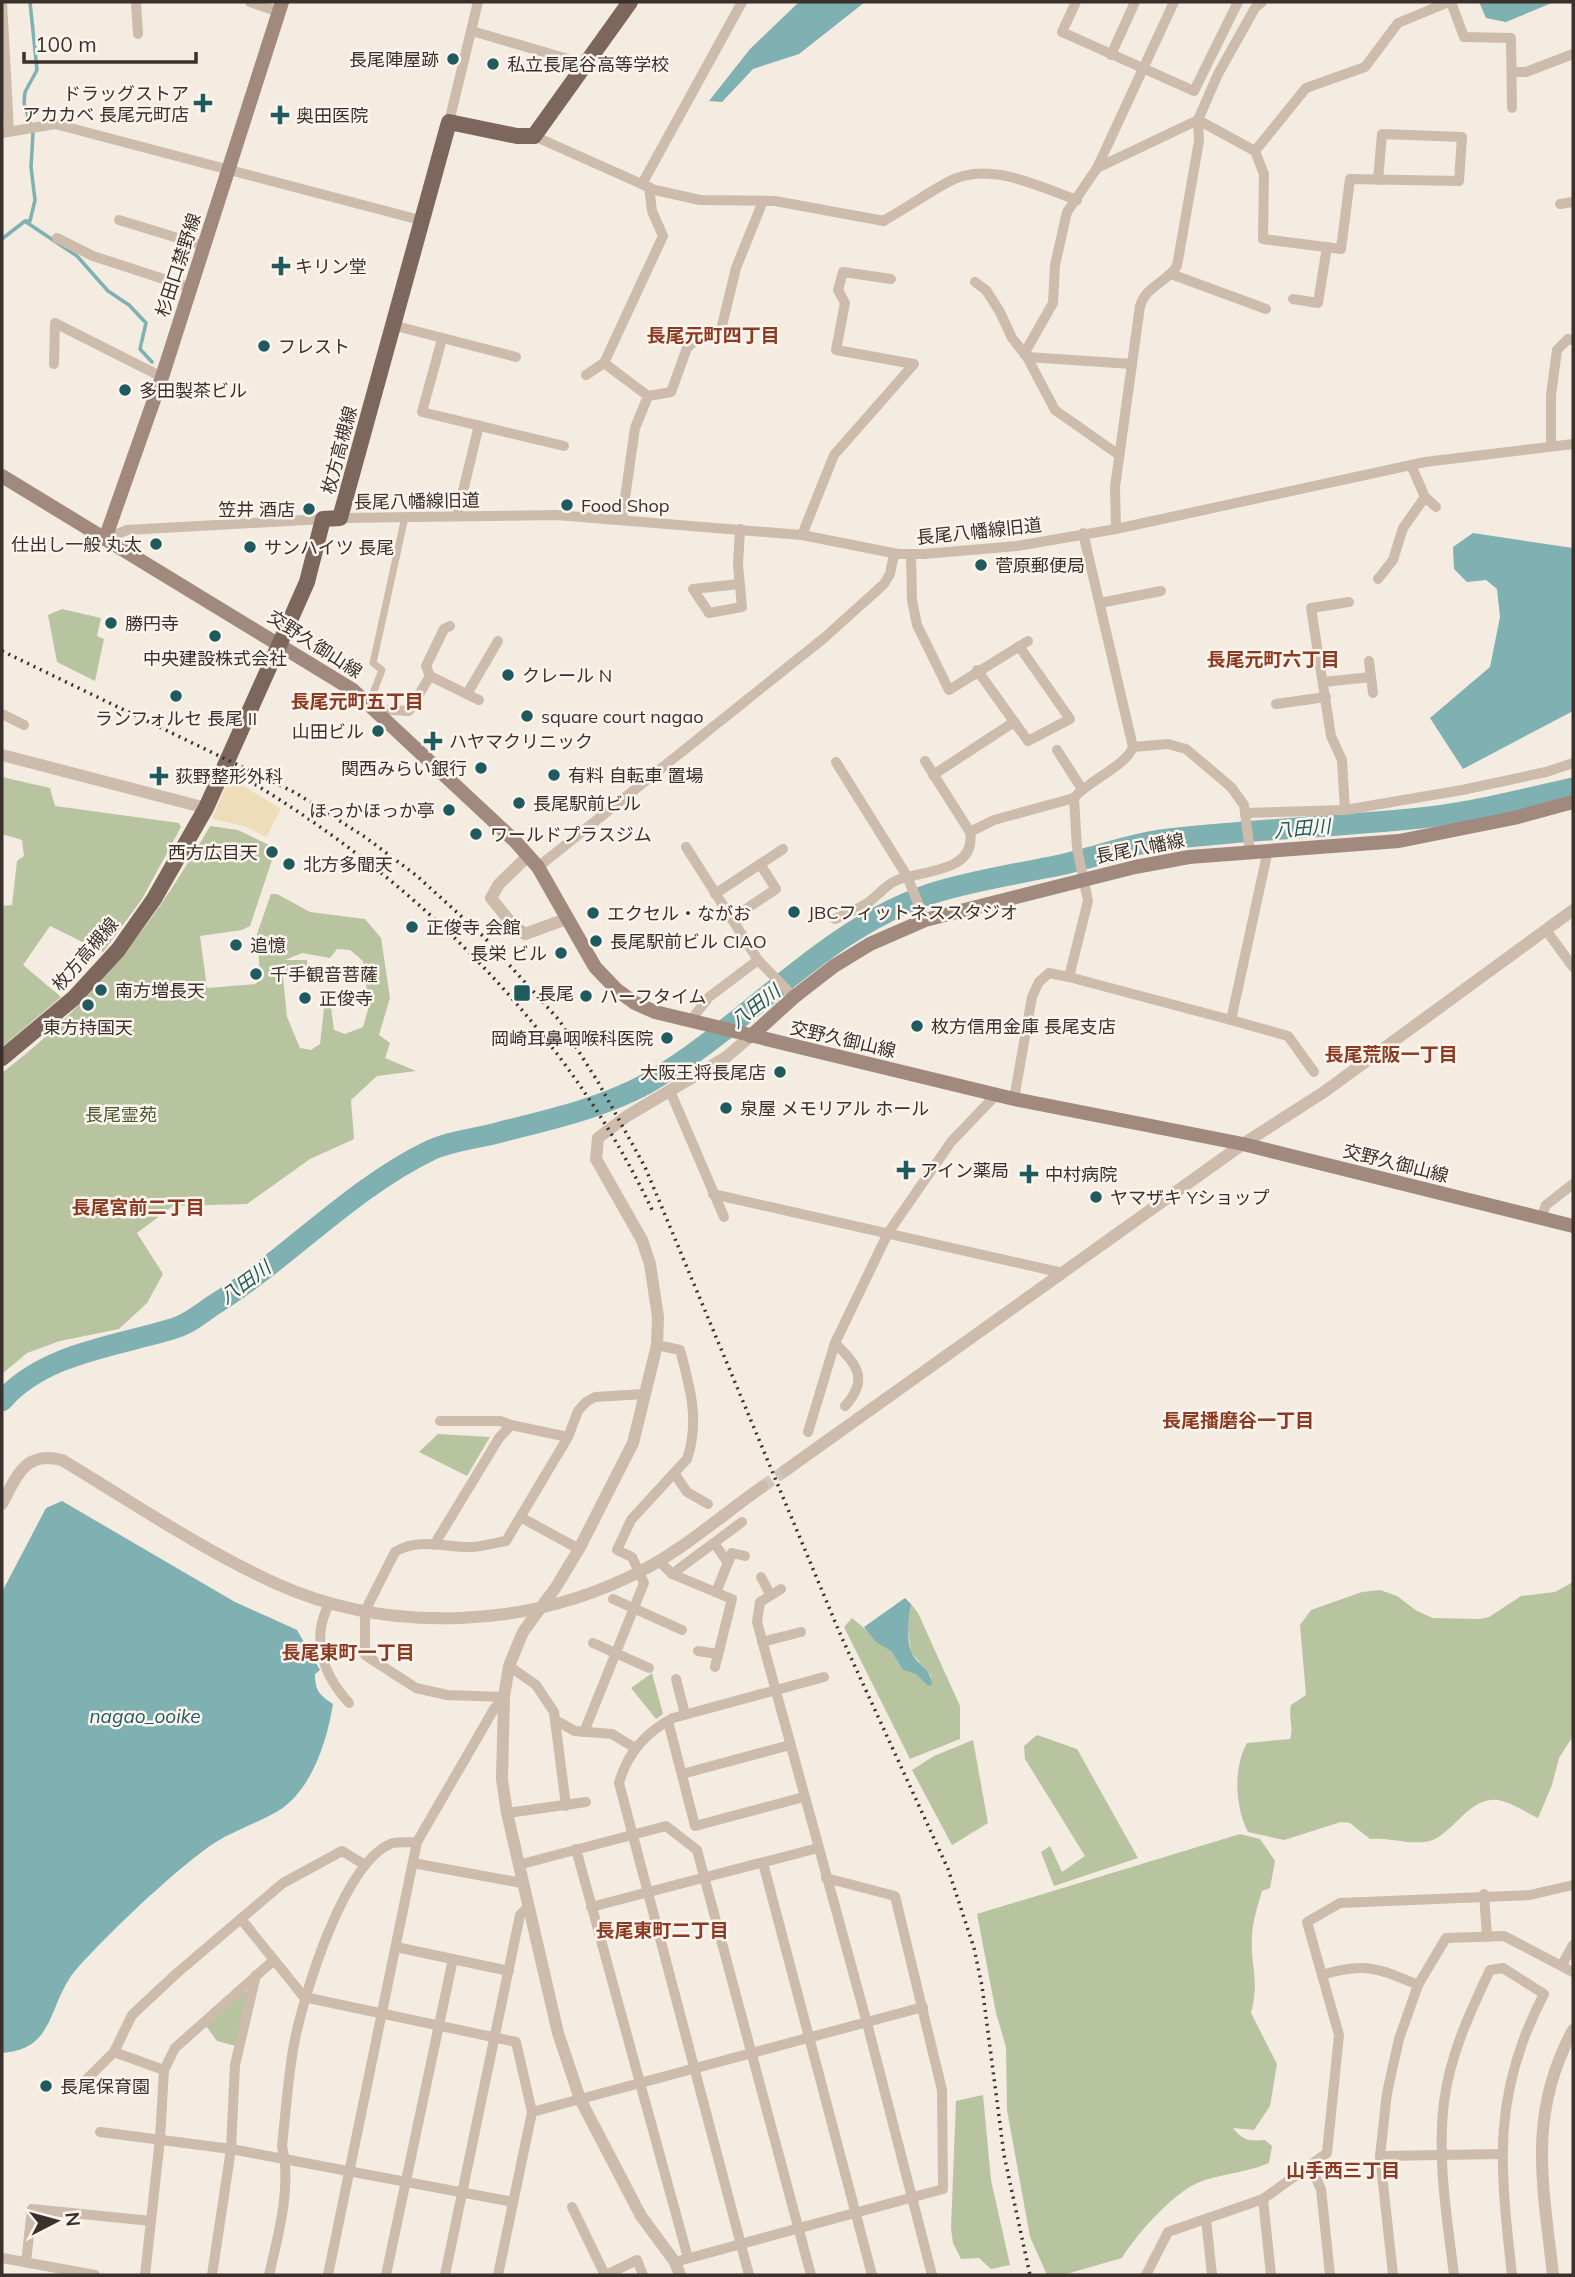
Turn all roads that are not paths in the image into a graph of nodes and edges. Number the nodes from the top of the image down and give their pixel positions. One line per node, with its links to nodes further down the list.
1 (2, 2): 24 (street)
2 (136, 2): 15 (street)
3 (250, 2): 13 (street)
4 (478, 2): 14 (street)
5 (630, 2): 18 (main road)
6 (742, 2): 30 (street)
7 (1076, 2): 17 (street)
8 (1135, 2): 17 (street)
9 (1174, 2): 19 (street)
10 (1238, 2): 19 (street)
11 (1262, 2): 22 (street)
12 (1450, 2): 20 (street); 26 (street)
13 (280, 7): 28 (main road, 杉田口禁野線)
14 (472, 32): 18 (street); 23 (street)
15 (138, 34)
16 (1573, 54): 20 (street)
17 (1111, 55): 19 (street)
18 (585, 64): 25 (main road)
19 (1142, 69): 27 (street)
20 (1513, 72): 21 (street)
21 (1512, 108)
22 (1198, 120): 26 (street); 27 (street); 40 (street)
23 (449, 122): 25 (main road); 36 (main road, 枚方高槻線)
24 (5, 132): 28 (street)
25 (534, 136): 30 (street)
26 (1255, 151): 39 (street)
27 (1097, 168): 31 (street)
28 (229, 169): 36 (street); 38 (main road, 杉田口禁野線)
29 (1378, 180): 29 (street); 39 (street)
30 (645, 186): 32 (street); 51 (street)
31 (1077, 200): 32 (street); 49 (street)
32 (763, 201): 56 (street)
33 (1573, 202): 34 (street)
34 (1560, 204)
35 (119, 220): 38 (street)
36 (421, 220): 46 (main road, 枚方高槻線)
37 (57, 238): 43 (street)
38 (204, 246): 43 (main road, 杉田口禁野線)
39 (1327, 247): 44 (street)
40 (1171, 274): 45 (street); 53 (street)
41 (891, 279): 74 (street)
42 (975, 282): 49 (street)
43 (191, 288): 55 (main road, 杉田口禁野線)
44 (1293, 299)
45 (1266, 309)
46 (392, 325): 47 (street); 68 (main road, 枚方高槻線)
47 (442, 339): 50 (street); 57 (street)
48 (1573, 340): 60 (street)
49 (1025, 355): 53 (street); 61 (street)
50 (516, 357)
51 (604, 363): 54 (street); 56 (street)
52 (54, 364): 55 (street)
53 (1132, 364): 61 (street)
54 (586, 374)
55 (162, 377): 75 (main road, 杉田口禁野線)
56 (648, 396): 70 (street)
57 (480, 425): 59 (street); 66 (street)
58 (1573, 443): 60 (street, 長尾八幡線旧道)
59 (564, 446)
60 (1551, 446): 62 (street, 長尾八幡線旧道)
61 (1119, 455): 72 (street)
62 (1411, 465): 64 (street); 72 (street, 長尾八幡線旧道)
63 (2, 476): 75 (main road, 交野久御山線)
64 (1424, 497): 65 (street); 78 (street)
65 (1436, 507)
66 (457, 516): 67 (street, 長尾八幡線旧道); 70 (street, 長尾八幡線旧道)
67 (405, 517): 68 (street, 長尾八幡線旧道); 96 (street)
68 (340, 518): 69 (main road, 枚方高槻線)
69 (323, 519): 75 (street); 85 (main road, 枚方高槻線)
70 (622, 519): 71 (street, 長尾八幡線旧道)
71 (740, 529): 74 (street, 長尾八幡線旧道); 79 (street)
72 (1116, 529): 73 (street, 長尾八幡線旧道)
73 (1083, 533): 77 (street, 長尾八幡線旧道); 82 (street)
74 (802, 535): 76 (street, 長尾八幡線旧道)
75 (105, 539): 85 (main road, 交野久御山線)
76 (894, 554): 77 (street, 長尾八幡線旧道); 118 (street)
77 (911, 554): 87 (street)
78 (1378, 579)
79 (739, 584): 79 (street)
80 (1161, 592): 82 (street)
81 (1349, 602): 90 (street)
82 (1100, 603): 100 (street)
83 (450, 626): 88 (street)
84 (498, 642): 92 (street)
85 (280, 643): 96 (main road, 交野久御山線); 110 (main road, 枚方高槻線)
86 (1369, 660): 89 (street)
87 (977, 670): 98 (street); 98 (street)
88 (430, 676): 92 (street); 96 (street)
89 (1371, 677): 90 (street); 91 (street)
90 (1324, 682): 93 (street)
91 (1373, 693)
92 (467, 694): 94 (street)
93 (1326, 697): 95 (street); 111 (street)
94 (479, 700)
95 (1276, 704)
96 (371, 707): 118 (main road, 交野久御山線)
97 (2, 714): 99 (street)
98 (1014, 722): 106 (street)
99 (23, 725)
100 (1133, 747): 107 (street); 112 (street)
101 (1057, 750): 107 (street)
102 (2, 755): 110 (street)
103 (925, 761): 106 (street)
104 (836, 762): 121 (street)
105 (1573, 763): 111 (street)
106 (933, 775): 113 (street)
107 (1082, 789): 108 (street)
108 (1074, 799): 113 (street); 120 (street)
109 (1573, 802): 117 (main road, 長尾八幡線)
110 (206, 808): 136 (main road, 枚方高槻線)
111 (1345, 810): 112 (street)
112 (1246, 816): 114 (street)
113 (970, 832): 121 (street)
114 (1250, 846): 117 (main road, 長尾八幡線); 120 (main road, 長尾八幡線)
115 (686, 847): 122 (street)
116 (783, 849): 119 (street)
117 (1268, 850): 133 (street)
118 (533, 862): 124 (main road, 交野久御山線); 124 (street)
119 (760, 864): 122 (street); 125 (street)
120 (1082, 875): 127 (main road, 長尾八幡線); 131 (street)
121 (907, 876): 126 (street); 127 (street)
122 (715, 894): 125 (street)
123 (1573, 910): 128 (street)
124 (566, 919): 134 (main road, 交野久御山線)
125 (731, 919): 129 (street)
126 (835, 919)
127 (925, 920): 132 (main road, 長尾八幡線)
128 (1546, 930): 130 (street); 141 (street)
129 (758, 960): 132 (street); 134 (street)
130 (1573, 967)
131 (1069, 976): 133 (street); 140 (street)
132 (792, 994): 135 (main road, 長尾八幡線)
133 (1231, 1020): 137 (street)
134 (694, 1023): 135 (main road, 交野久御山線)
135 (744, 1035): 138 (street); 139 (main road, 交野久御山線)
136 (2, 1058)
137 (1314, 1072)
138 (670, 1091): 143 (street); 150 (street)
139 (996, 1095): 140 (main road, 交野久御山線); 147 (street)
140 (1014, 1099): 141 (main road, 交野久御山線)
141 (1243, 1144): 145 (main road, 交野久御山線); 148 (street)
142 (1573, 1184): 145 (street)
143 (713, 1194): 144 (street); 147 (street)
144 (724, 1217)
145 (1541, 1218): 146 (main road, 交野久御山線)
146 (1573, 1226)
147 (888, 1233): 148 (street); 149 (street)
148 (1063, 1273): 157 (street)
149 (835, 1343): 152 (street); 155 (street)
150 (657, 1345): 151 (street); 158 (street)
151 (644, 1394): 156 (street); 166 (street)
152 (845, 1406)
153 (440, 1421): 154 (street)
154 (511, 1424): 156 (street); 165 (street)
155 (808, 1432)
156 (568, 1437): 162 (street)
157 (786, 1470)
158 (674, 1473): 161 (street); 170 (street)
159 (762, 1487): 168 (street)
160 (2, 1504): 177 (street)
161 (708, 1504)
162 (522, 1518): 165 (street); 166 (street)
163 (742, 1522): 164 (street)
164 (714, 1543): 169 (street); 171 (street)
165 (434, 1545): 180 (street)
166 (579, 1549): 178 (street)
167 (745, 1556): 169 (street)
168 (659, 1561): 170 (street); 171 (street)
169 (728, 1563): 174 (street)
170 (640, 1572): 178 (street); 179 (street)
171 (672, 1574): 174 (street)
172 (761, 1577): 175 (street)
173 (781, 1589): 175 (street)
174 (716, 1592): 187 (street)
175 (770, 1594): 183 (street)
176 (613, 1599): 179 (street)
177 (330, 1602): 180 (street); 195 (street)
178 (538, 1608): 180 (street); 188 (street)
179 (634, 1609): 181 (street); 186 (street)
180 (365, 1611): 194 (street)
181 (682, 1630)
182 (801, 1632): 183 (street)
183 (762, 1642): 193 (street)
184 (593, 1643): 186 (street)
185 (698, 1651): 187 (street)
186 (617, 1654): 190 (street); 199 (street)
187 (718, 1654): 189 (street)
188 (509, 1666): 194 (street); 197 (street)
189 (715, 1667)
190 (649, 1668)
191 (824, 1677): 193 (street)
192 (676, 1679): 196 (street)
193 (775, 1689): 196 (street); 200 (street)
194 (504, 1697): 206 (street); 208 (street)
195 (349, 1703)
196 (685, 1714): 198 (street)
197 (555, 1720): 199 (street); 205 (street)
198 (668, 1721): 201 (street); 202 (street)
199 (584, 1731): 201 (street)
200 (790, 1745): 202 (street); 203 (street)
201 (635, 1748): 207 (street)
202 (682, 1774): 203 (street)
203 (804, 1797): 209 (street)
204 (586, 1802): 205 (street)
205 (566, 1806): 206 (street)
206 (507, 1813): 213 (street)
207 (632, 1834): 210 (street); 215 (street); 219 (street)
208 (417, 1842): 211 (street); 214 (street)
209 (818, 1848): 212 (street); 216 (street)
210 (576, 1849): 213 (street); 222 (street)
211 (413, 1863): 217 (street); 226 (street)
212 (763, 1863): 215 (street); 242 (street)
213 (518, 1865): 217 (street)
214 (365, 1866): 223 (street); 235 (street)
215 (704, 1878): 219 (street); 244 (street)
216 (826, 1878): 236 (street); 238 (street)
217 (522, 1883): 221 (street)
218 (1573, 1885): 220 (street)
219 (648, 1894): 222 (street); 246 (street)
220 (1484, 1894): 224 (street); 233 (street)
221 (528, 1907): 230 (street); 249 (street)
222 (591, 1907): 247 (street)
223 (241, 1919): 228 (street); 243 (street)
224 (1487, 1937): 229 (street); 234 (street)
225 (1573, 1945): 229 (street)
226 (396, 1947): 227 (street); 237 (street)
227 (453, 1959): 230 (street); 239 (street)
228 (274, 1960): 232 (street); 235 (street)
229 (1562, 1965): 231 (street)
230 (509, 1971): 241 (street)
231 (1573, 1972)
232 (256, 1975): 245 (street); 253 (street)
233 (1322, 1975): 234 (street); 258 (street)
234 (1418, 1985): 255 (street)
235 (304, 1997): 237 (street); 257 (street)
236 (923, 2007): 238 (street); 262 (street)
237 (382, 2014): 239 (street); 259 (street)
238 (867, 2023): 242 (street); 262 (street)
239 (439, 2026): 241 (street); 260 (street)
240 (1573, 2029): 297 (street)
241 (495, 2038): 250 (street); 261 (street)
242 (811, 2038): 244 (street); 266 (street)
243 (114, 2052): 245 (street); 248 (street)
244 (753, 2054): 246 (street); 269 (street)
245 (164, 2070): 252 (street)
246 (695, 2070): 247 (street); 270 (street)
247 (639, 2084): 249 (street); 272 (street)
248 (77, 2089)
249 (580, 2099): 250 (street); 272 (street)
250 (532, 2112): 264 (street)
251 (100, 2132): 252 (street)
252 (160, 2139): 253 (street); 268 (street)
253 (231, 2148): 257 (street); 277 (street)
254 (1501, 2154): 256 (street); 256 (street); 296 (street)
255 (1380, 2156): 256 (street); 294 (street)
256 (1442, 2156): 295 (street)
257 (285, 2159): 259 (street); 278 (street)
258 (1311, 2168): 263 (street); 293 (street)
259 (349, 2171): 260 (street); 279 (street)
260 (406, 2182): 261 (street); 280 (street)
261 (462, 2192): 264 (street); 281 (street)
262 (912, 2197): 266 (street); 289 (street)
263 (1263, 2199): 267 (street); 292 (street)
264 (513, 2202): 282 (street)
265 (572, 2207): 283 (street)
266 (855, 2213): 269 (street); 288 (street)
267 (1206, 2219): 290 (street); 291 (street)
268 (151, 2221): 273 (street); 276 (street)
269 (798, 2228): 270 (street); 287 (street)
270 (740, 2244): 272 (street); 286 (street)
271 (2, 2258): 273 (street)
272 (681, 2260): 285 (street)
273 (24, 2263): 274 (street); 275 (street)
274 (19, 2275)
275 (95, 2275)
276 (145, 2275)
277 (212, 2275)
278 (269, 2275)
279 (328, 2275)
280 (386, 2275)
281 (445, 2275)
282 (498, 2275)
283 (606, 2275): 284 (street)
284 (643, 2275)
285 (680, 2275)
286 (749, 2275)
287 (811, 2275)
288 (872, 2275)
289 (932, 2275)
290 (1146, 2275)
291 (1212, 2275)
292 (1270, 2275)
293 (1330, 2275)
294 (1393, 2275)
295 (1454, 2275)
296 (1512, 2275)
297 (1553, 2275)

